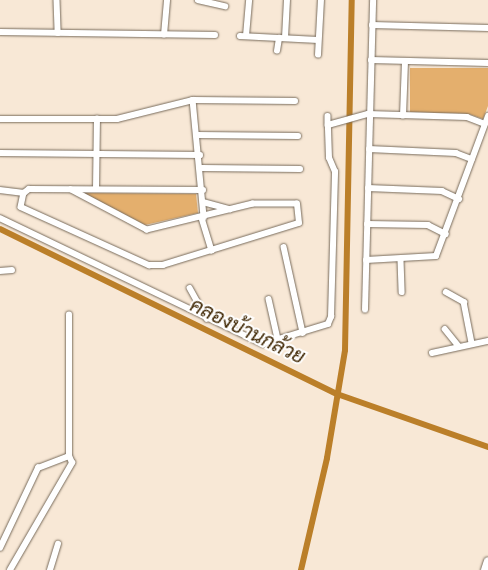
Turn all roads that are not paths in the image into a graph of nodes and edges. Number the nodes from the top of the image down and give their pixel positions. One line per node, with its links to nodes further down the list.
1 (57, 0): 12 (street)
2 (167, 0): 13 (street)
3 (198, 0): 8 (street)
4 (249, 0): 15 (street)
5 (287, 0): 15 (street)
6 (321, 0): 16 (street)
7 (373, 0): 9 (street)
8 (225, 6)
9 (372, 25): 10 (street); 19 (street)
10 (488, 28)
11 (0, 32): 12 (street)
12 (58, 33): 13 (street)
13 (164, 35): 14 (street)
14 (215, 35)
15 (282, 38): 16 (street); 17 (street)
16 (318, 40): 18 (street)
17 (277, 50)
18 (318, 56)
19 (371, 60): 20 (street); 24 (street)
20 (405, 62): 21 (street); 26 (street)
21 (488, 63)
22 (193, 100): 23 (street); 29 (street); 32 (street)
23 (295, 101)
24 (368, 114): 26 (street); 31 (street); 34 (street)
25 (328, 116): 31 (street)
26 (403, 116): 30 (street)
27 (488, 116): 30 (street)
28 (0, 119): 29 (street)
29 (96, 119): 36 (street)
30 (485, 124): 38 (street)
31 (328, 125): 68 (street)
32 (197, 135): 33 (street); 37 (street)
33 (298, 136)
34 (368, 150): 38 (street); 41 (street)
35 (0, 153): 36 (street)
36 (96, 154): 37 (street); 44 (street)
37 (200, 155): 39 (street)
38 (472, 159): 47 (street)
39 (202, 168): 40 (street); 45 (street)
40 (300, 169)
41 (368, 188): 47 (street); 52 (street)
42 (0, 190): 46 (street)
43 (70, 190): 44 (street); 46 (street); 51 (street)
44 (96, 190): 45 (street)
45 (203, 190): 48 (street)
46 (24, 193): 55 (street)
47 (459, 199): 53 (street)
48 (203, 202): 49 (street); 51 (street)
49 (230, 209): 51 (street); 55 (street)
50 (0, 218): 66 (street)
51 (203, 218): 55 (street)
52 (367, 224): 53 (street); 56 (street)
53 (446, 234): 57 (street)
54 (284, 247): 68 (street)
55 (212, 250)
56 (366, 260): 57 (street); 64 (street)
57 (401, 260): 61 (street)
58 (12, 270): 59 (street)
59 (0, 271)
60 (190, 288): 66 (street)
61 (402, 292)
62 (446, 292): 71 (street)
63 (269, 299): 69 (street)
64 (364, 310)
65 (69, 315): 74 (street)
66 (207, 319): 69 (street)
67 (445, 329): 72 (street)
68 (303, 334): 69 (street)
69 (278, 340)
70 (488, 341): 71 (street)
71 (472, 343): 72 (street)
72 (458, 345): 73 (street)
73 (432, 353)
74 (69, 456): 76 (street); 78 (street)
75 (58, 544): 79 (street)
76 (0, 548)
77 (488, 561): 80 (main road)
78 (10, 570)
79 (50, 570)
80 (485, 570)

